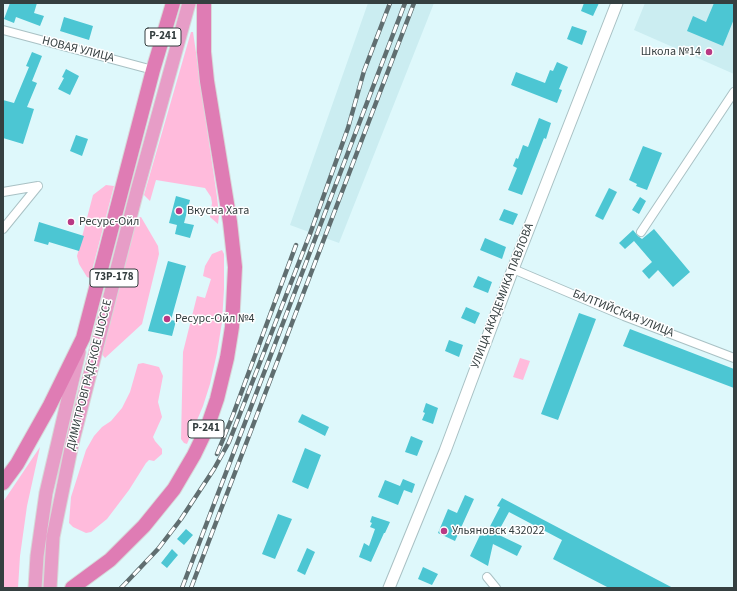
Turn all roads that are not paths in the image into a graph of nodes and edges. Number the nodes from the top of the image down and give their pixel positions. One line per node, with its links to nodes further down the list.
1 (173, 3): 6 (highway, ДИМИТРОВГРАДСКОЕ ШОССЕ / Р-241)
2 (189, 3): 17 (main road, ДИМИТРОВГРАДСКОЕ ШОССЕ / 73Р-178)
3 (204, 3): 18 (highway, Р-241)
4 (616, 3): 11 (street, УЛИЦА АКАДЕМИКА ПАВЛОВА)
5 (3, 30): 6 (street, НОВАЯ УЛИЦА)
6 (153, 70): 12 (highway, ДИМИТРОВГРАДСКОЕ ШОССЕ / Р-241)
7 (734, 92): 10 (street)
8 (3, 192): 9 (street)
9 (3, 229)
10 (641, 232)
11 (513, 269): 13 (street, БАЛТИЙСКАЯ УЛИЦА); 19 (street, УЛИЦА АКАДЕМИКА ПАВЛОВА)
12 (83, 338): 14 (highway, Р-241); 16 (main road, ДИМИТРОВГРАДСКОЕ ШОССЕ)
13 (734, 358)
14 (3, 483)
15 (487, 577): 20 (street)
16 (35, 588)
17 (50, 588)
18 (72, 588)
19 (389, 588)
20 (496, 588)

